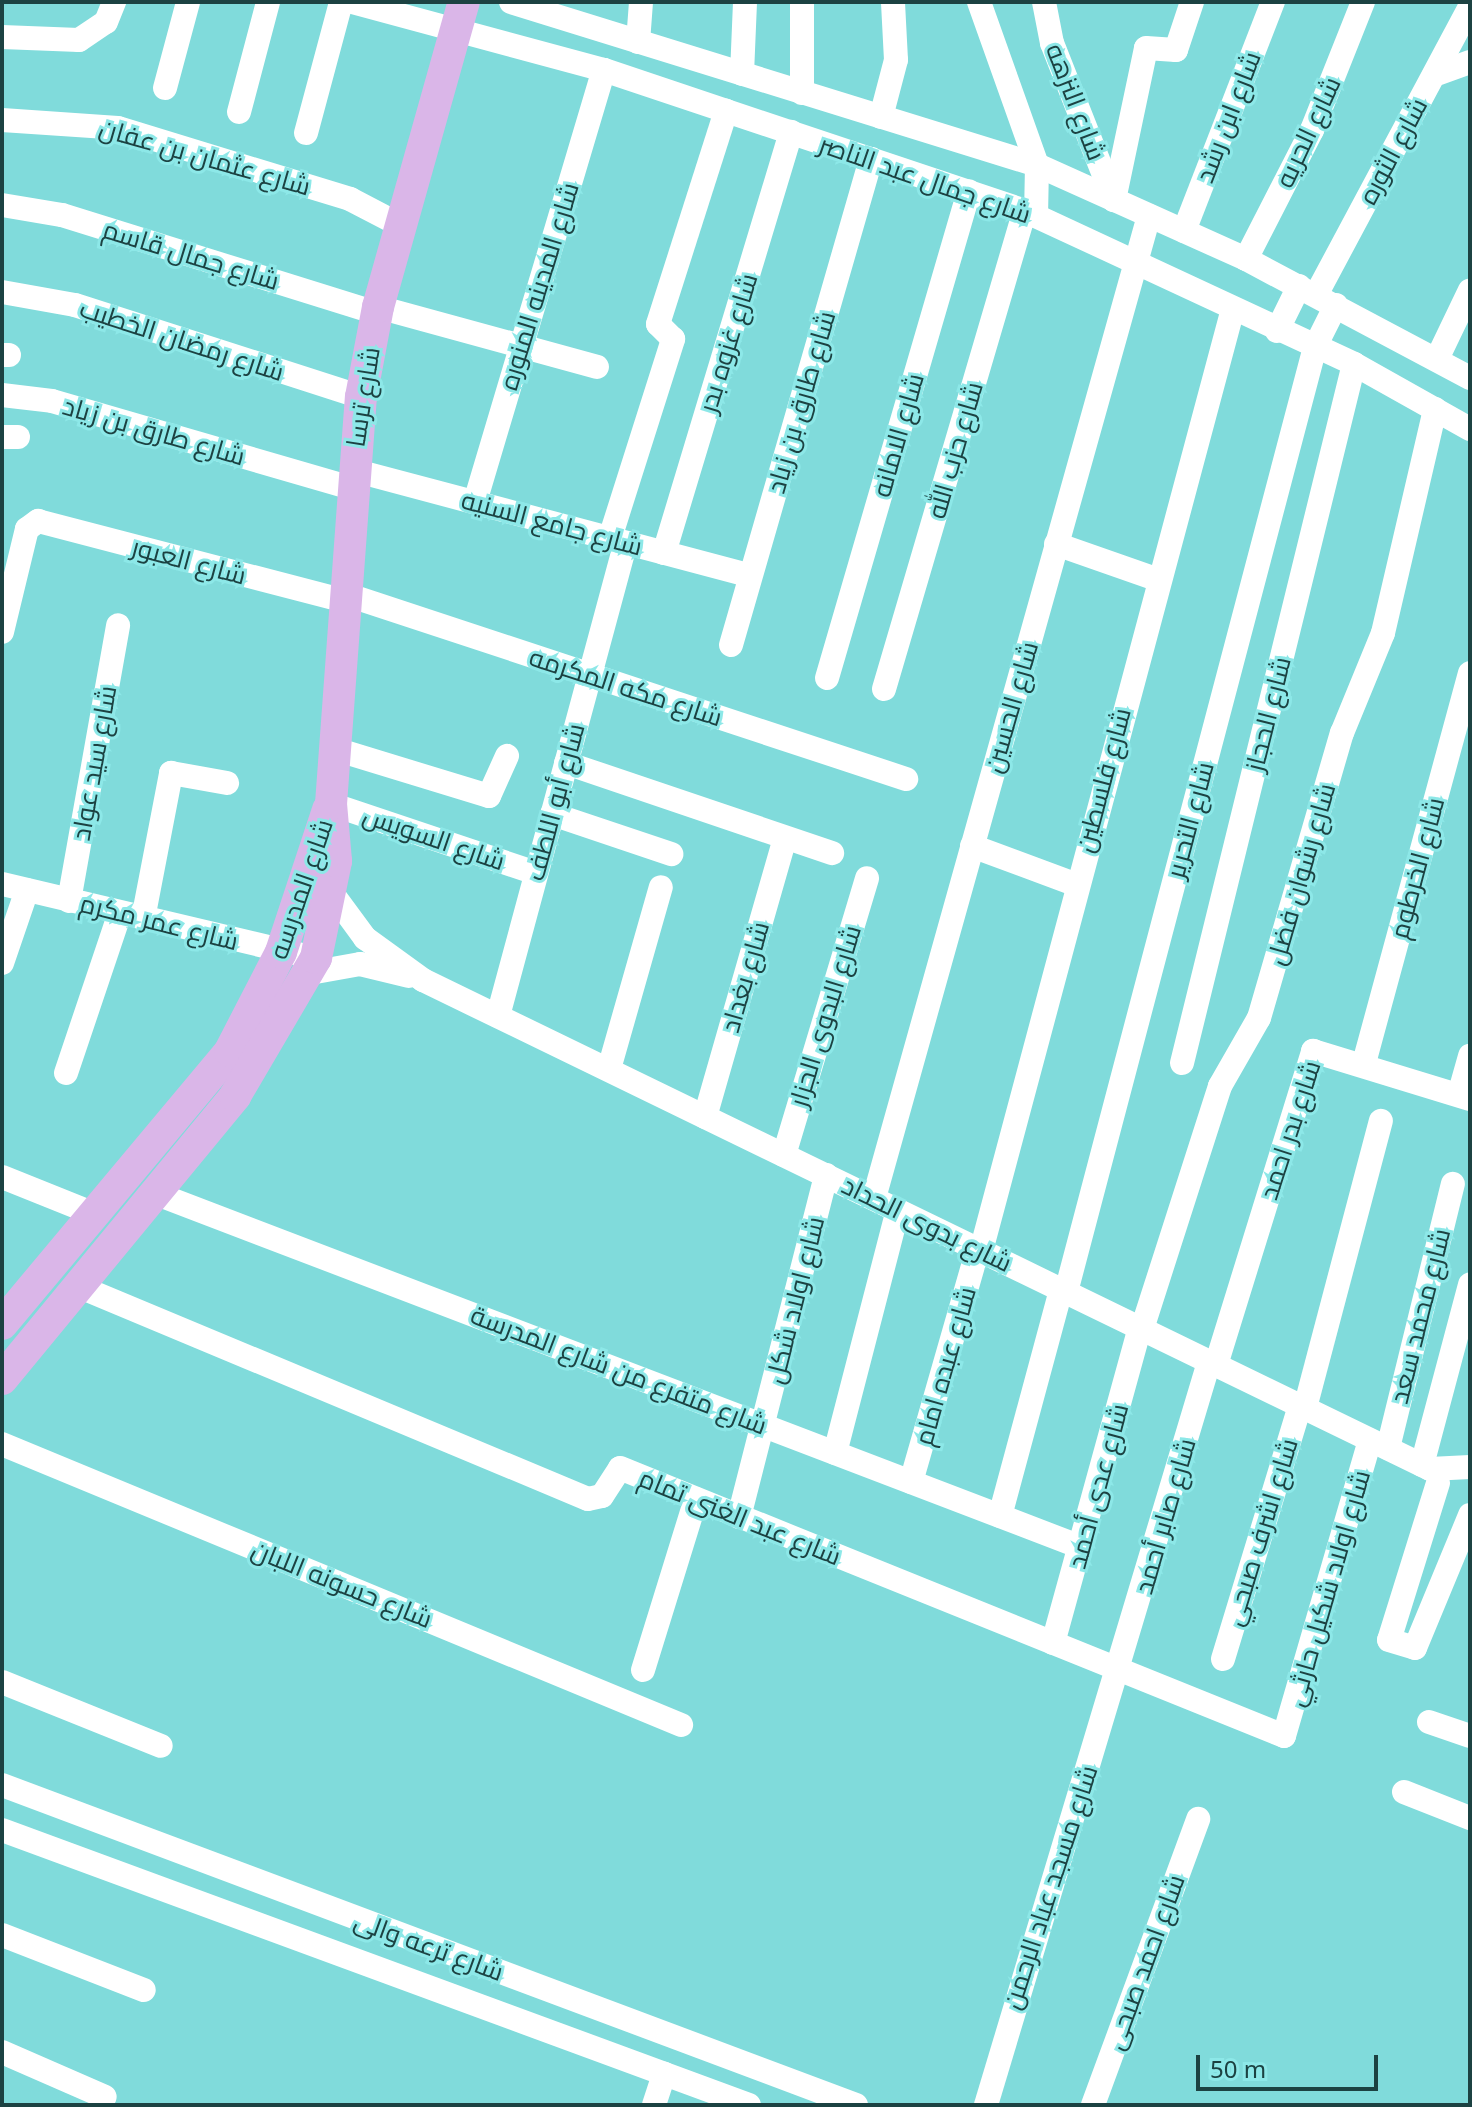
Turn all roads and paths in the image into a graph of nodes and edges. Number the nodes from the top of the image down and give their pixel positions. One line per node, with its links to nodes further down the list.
1 (114, 2): 20 (street)
2 (188, 2): 27 (street)
3 (268, 2): 30 (street)
4 (341, 2): 34 (street)
5 (352, 2): 19 (street, شارع جمال عبد الناصر)
6 (464, 2): 19 (main road, شارع ترسا)
7 (511, 2): 21 (street, شارع جمال عبد الناصر)
8 (641, 2): 21 (street)
9 (745, 2): 25 (street)
10 (802, 2): 28 (street)
11 (893, 2): 31 (street)
12 (979, 2): 37 (street)
13 (1033, 2): 22 (street)
14 (1044, 2): 22 (street, شارع النزهه)
15 (1192, 2): 40 (street)
16 (1273, 2): 45 (street, شارع ابن رشد)
17 (1363, 2): 46 (street, شارع الحريه)
18 (1470, 6): 26 (street, شارع الثوره)
19 (459, 34): 24 (street, شارع جمال عبد الناصر); 44 (main road, شارع ترسا)
20 (2, 37)
21 (638, 42): 25 (street, شارع جمال عبد الناصر)
22 (1052, 43): 40 (street, شارع النزهه)
23 (1470, 62): 26 (street)
24 (604, 70): 29 (street, شارع جمال عبد الناصر); 54 (street, شارع المدينه المنوره)
25 (742, 74): 28 (street, شارع جمال عبد الناصر)
26 (1434, 75): 50 (street, شارع الثوره)
27 (165, 88)
28 (802, 93): 31 (street, شارع جمال عبد الناصر)
29 (726, 111): 33 (street, شارع جمال عبد الناصر); 66 (street, شارع أبو اللطف)
30 (239, 112)
31 (881, 117): 35 (street, شارع جمال عبد الناصر)
32 (2, 120): 44 (street, شارع عثمان بن عفان)
33 (791, 132): 36 (street, شارع جمال عبد الناصر); 68 (street, شارع غزوه بدر)
34 (306, 133)
35 (960, 142): 37 (street, شارع جمال عبد الناصر); 38 (street)
36 (871, 159): 38 (street, شارع جمال عبد الناصر); 69 (street, شارع طارق بن زياد)
37 (1037, 165): 40 (street, شارع جمال عبد الناصر); 42 (street, شارع حزب الله)
38 (941, 182): 39 (street, شارع جمال عبد الناصر)
39 (969, 191): 42 (street, شارع جمال عبد الناصر); 77 (street, شارع الامانه)
40 (1114, 200): 43 (street, شارع جمال عبد الناصر)
41 (2, 205): 51 (street, شارع جمال قاسم)
42 (1031, 214): 47 (street, شارع جمال عبد الناصر); 78 (street, شارع حزب الله)
43 (1149, 216): 45 (street, شارع جمال عبد الناصر); 47 (street, شارع الحسين)
44 (400, 225): 51 (main road, شارع ترسا)
45 (1184, 231): 46 (street, شارع جمال عبد الناصر)
46 (1246, 259): 50 (street, شارع جمال عبد الناصر)
47 (1134, 265): 52 (street, شارع جمال عبد الناصر); 67 (street, شارع الحسين)
48 (1470, 290): 56 (street)
49 (2, 292): 61 (street, شارع رمضان الخطيب)
50 (1317, 295): 53 (street); 55 (street, شارع التحرير); 56 (street, شارع جمال عبد الناصر)
51 (378, 310): 54 (street, شارع جمال قاسم); 61 (main road, شارع ترسا)
52 (1232, 312): 53 (street, شارع جمال عبد الناصر); 70 (street, شارع فلسطين)
53 (1277, 331): 55 (street, شارع جمال عبد الناصر)
54 (521, 346): 58 (street, شارع جمال قاسم); 65 (street, شارع المدينه المنوره)
55 (1315, 347): 57 (street, شارع جمال عبد الناصر); 123 (street, شارع التحرير)
56 (1437, 359): 59 (street, شارع جمال عبد الناصر)
57 (1354, 364): 62 (street, شارع جمال عبد الناصر); 105 (street, شارع الحجاز)
58 (597, 367)
59 (1470, 378)
60 (2, 395): 64 (street, شارع طارق بن زياد)
61 (361, 397): 64 (main road, شارع ترسا)
62 (1435, 409): 63 (street, شارع جمال عبد الناصر); 125 (street, شارع رشوان فضل)
63 (1470, 429)
64 (352, 479): 65 (street, شارع جامع السنيه); 71 (main road, شارع ترسا)
65 (475, 502): 66 (street, شارع جامع السنيه)
66 (618, 540): 68 (street, شارع جامع السنيه); 76 (street, شارع أبو اللطف)
67 (1056, 544): 70 (street); 87 (street, شارع الحسين)
68 (664, 553): 69 (street, شارع جامع السنيه)
69 (750, 576): 74 (street, شارع طارق بن زياد)
70 (1159, 580): 93 (street, شارع فلسطين)
71 (345, 598): 73 (street, شارع العبور); 76 (street, شارع مكه المكرمه); 79 (main road, شارع ترسا)
72 (118, 625): 97 (street, شارع سيد عواد)
73 (2, 632)
74 (731, 645)
75 (1470, 673): 106 (street, شارع الخرطوم)
76 (590, 675): 81 (street, شارع أبو اللطف); 82 (street, شارع مكه المكرمه)
77 (827, 678)
78 (884, 689)
79 (335, 749): 80 (street); 84 (main road, شارع ترسا)
80 (507, 756)
81 (566, 763): 85 (street, شارع أبو اللطف); 86 (street)
82 (906, 779)
83 (227, 783): 98 (street)
84 (331, 804): 90 (street, شارع السويس); 96 (main road, شارع المدرسه); 99 (main road, شارع المدرسه)
85 (552, 814): 89 (street); 90 (street, شارع أبو اللطف)
86 (785, 838): 88 (street); 110 (street, شارع بغداد)
87 (972, 846): 93 (street); 117 (street, شارع الحسين)
88 (832, 853)
89 (671, 854)
90 (536, 873): 103 (street, شارع أبو اللطف)
91 (867, 878): 112 (street, شارع البدوى الجزار)
92 (2, 884): 95 (street, شارع عمر مكرم)
93 (1075, 884): 120 (street, شارع فلسطين)
94 (661, 887): 107 (street)
95 (27, 890): 97 (street, شارع عمر مكرم); 100 (street)
96 (332, 893): 101 (main road, شارع المدرسه); 102 (street, شارع بدوى الحداد)
97 (69, 901): 98 (street, شارع عمر مكرم)
98 (132, 916): 99 (street, شارع عمر مكرم); 108 (street)
99 (281, 952): 101 (street, شارع عمر مكرم); 119 (main road, شارع المدرسه)
100 (2, 963)
101 (313, 965): 102 (street, شارع بدوى الحداد); 116 (main road, شارع المدرسه)
102 (423, 980): 103 (street, شارع بدوى الحداد)
103 (498, 1016): 107 (street, شارع بدوى الحداد)
104 (1470, 1056): 109 (street)
105 (1182, 1063)
106 (1364, 1063): 109 (street, شارع بدر احمد); 126 (street, شارع بدر احمد)
107 (609, 1069): 110 (street, شارع بدوى الحداد)
108 (66, 1073)
109 (1465, 1097)
110 (705, 1117): 112 (street, شارع بدوى الحداد)
111 (1381, 1121): 128 (street, شارع اشرف صبحي)
112 (784, 1155): 113 (street, شارع بدوى الحداد)
113 (826, 1175): 117 (street, شارع بدوى الحداد); 129 (street, شارع اولاد شكل)
114 (2, 1177): 119 (street)
115 (1453, 1184): 131 (street, شارع محمد سعد)
116 (157, 1194): 122 (main road, شارع المدرسه); 129 (street, شارع متفرع من شارع المدرسة)
117 (874, 1198): 118 (street, شارع بدوى الحداد)
118 (898, 1210): 120 (street, شارع بدوى الحداد); 132 (street)
119 (97, 1215): 124 (main road, شارع المدرسه)
120 (979, 1250): 123 (street, شارع بدوى الحداد); 135 (street, شارع عبده امام)
121 (1470, 1284): 134 (street)
122 (80, 1287): 127 (main road, شارع المدرسه); 136 (street, شارع عبد الغنى تمام)
123 (1064, 1291): 125 (street, شارع بدوى الحداد); 138 (street, شارع التحرير)
124 (4, 1320)
125 (1141, 1329): 126 (street, شارع بدوى الحداد); 140 (street, شارع عدى أحمد)
126 (1213, 1363): 128 (street, شارع بدوى الحداد); 144 (street, شارع صابر أحمد)
127 (2, 1379)
128 (1302, 1407): 131 (street, شارع بدوى الحداد); 142 (street, شارع اشرف صبحي)
129 (763, 1425): 132 (street, شارع متفرع من شارع المدرسة); 139 (street, شارع اولاد شكل)
130 (2, 1444): 147 (street, شارع حسونه اللبان)
131 (1379, 1444): 134 (street, شارع بدوى الحداد); 148 (street, شارع اولاد شكيل حارثي)
132 (835, 1453): 135 (street, شارع متفرع من شارع المدرسة)
133 (1470, 1467): 134 (street)
134 (1430, 1472): 137 (street, شارع بدوى الحداد); 137 (street)
135 (911, 1482): 138 (street, شارع متفرع من شارع المدرسة)
136 (696, 1499): 139 (street, شارع عبد الغنى تمام); 143 (street)
137 (1470, 1512)
138 (1000, 1516): 140 (street, شارع متفرع من شارع المدرسة)
139 (739, 1517): 141 (street, شارع عبد الغنى تمام)
140 (1081, 1547): 141 (street, شارع عدى أحمد)
141 (1053, 1643): 144 (street, شارع عبد الغنى تمام)
142 (1223, 1659)
143 (643, 1670)
144 (1122, 1671): 148 (street, شارع عبد الغنى تمام); 166 (street, شارع مسجد عباد الرحمن)
145 (2, 1682): 150 (street)
146 (1429, 1722): 149 (street)
147 (681, 1725)
148 (1284, 1736)
149 (1470, 1736)
150 (161, 1746)
151 (2, 1785): 158 (street, شارع ترعه والى)
152 (1404, 1792): 153 (street)
153 (1470, 1818)
154 (1198, 1819): 167 (street, شارع احمد صبحى)
155 (2, 1830): 160 (street, شارع ترعه والى)
156 (2, 1935): 157 (street)
157 (144, 1990)
158 (715, 2051): 162 (street); 165 (street, شارع ترعه والى)
159 (2, 2052): 161 (street)
160 (664, 2074): 162 (street, شارع ترعه والى); 163 (street)
161 (105, 2097)
162 (720, 2100): 164 (street, شارع ترعه والى)
163 (654, 2105)
164 (749, 2105)
165 (856, 2105)
166 (986, 2105)
167 (1093, 2105)

